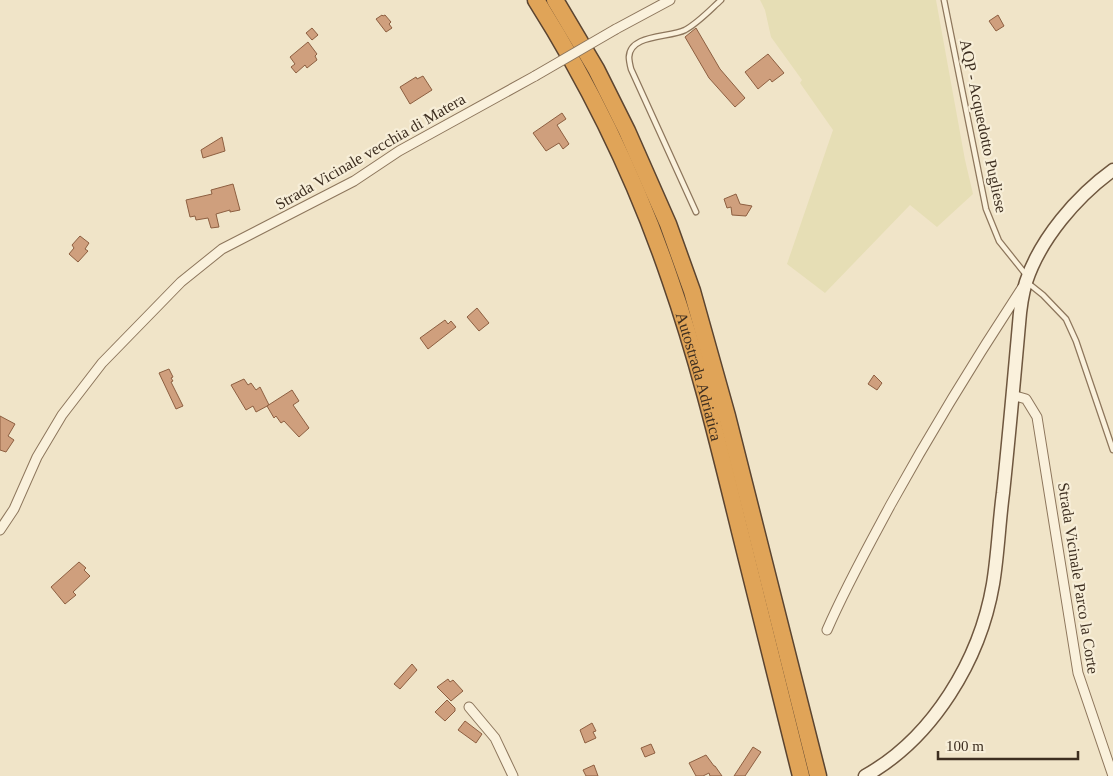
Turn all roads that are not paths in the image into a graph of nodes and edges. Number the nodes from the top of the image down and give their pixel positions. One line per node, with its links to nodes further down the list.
1 (536, 0): 15 (highway, Autostrada Adriatica)
2 (555, 0): 16 (highway, Autostrada Adriatica)
3 (670, 0): 11 (street, Strada Vicinale vecchia di Matera, bridge)
4 (721, 0): 7 (lane)
5 (944, 0): 8 (lane, AQP - Acquedotto Pugliese)
6 (1113, 170): 8 (street)
7 (696, 212)
8 (1027, 279): 9 (street); 10 (lane, AQP - Acquedotto Pugliese); 12 (street)
9 (1012, 395): 17 (street); 18 (street, Strada Vicinale Parco la Corte)
10 (1113, 450)
11 (0, 530)
12 (827, 630)
13 (469, 707): 14 (street)
14 (513, 776)
15 (801, 776)
16 (818, 776)
17 (865, 776)
18 (1113, 776)

